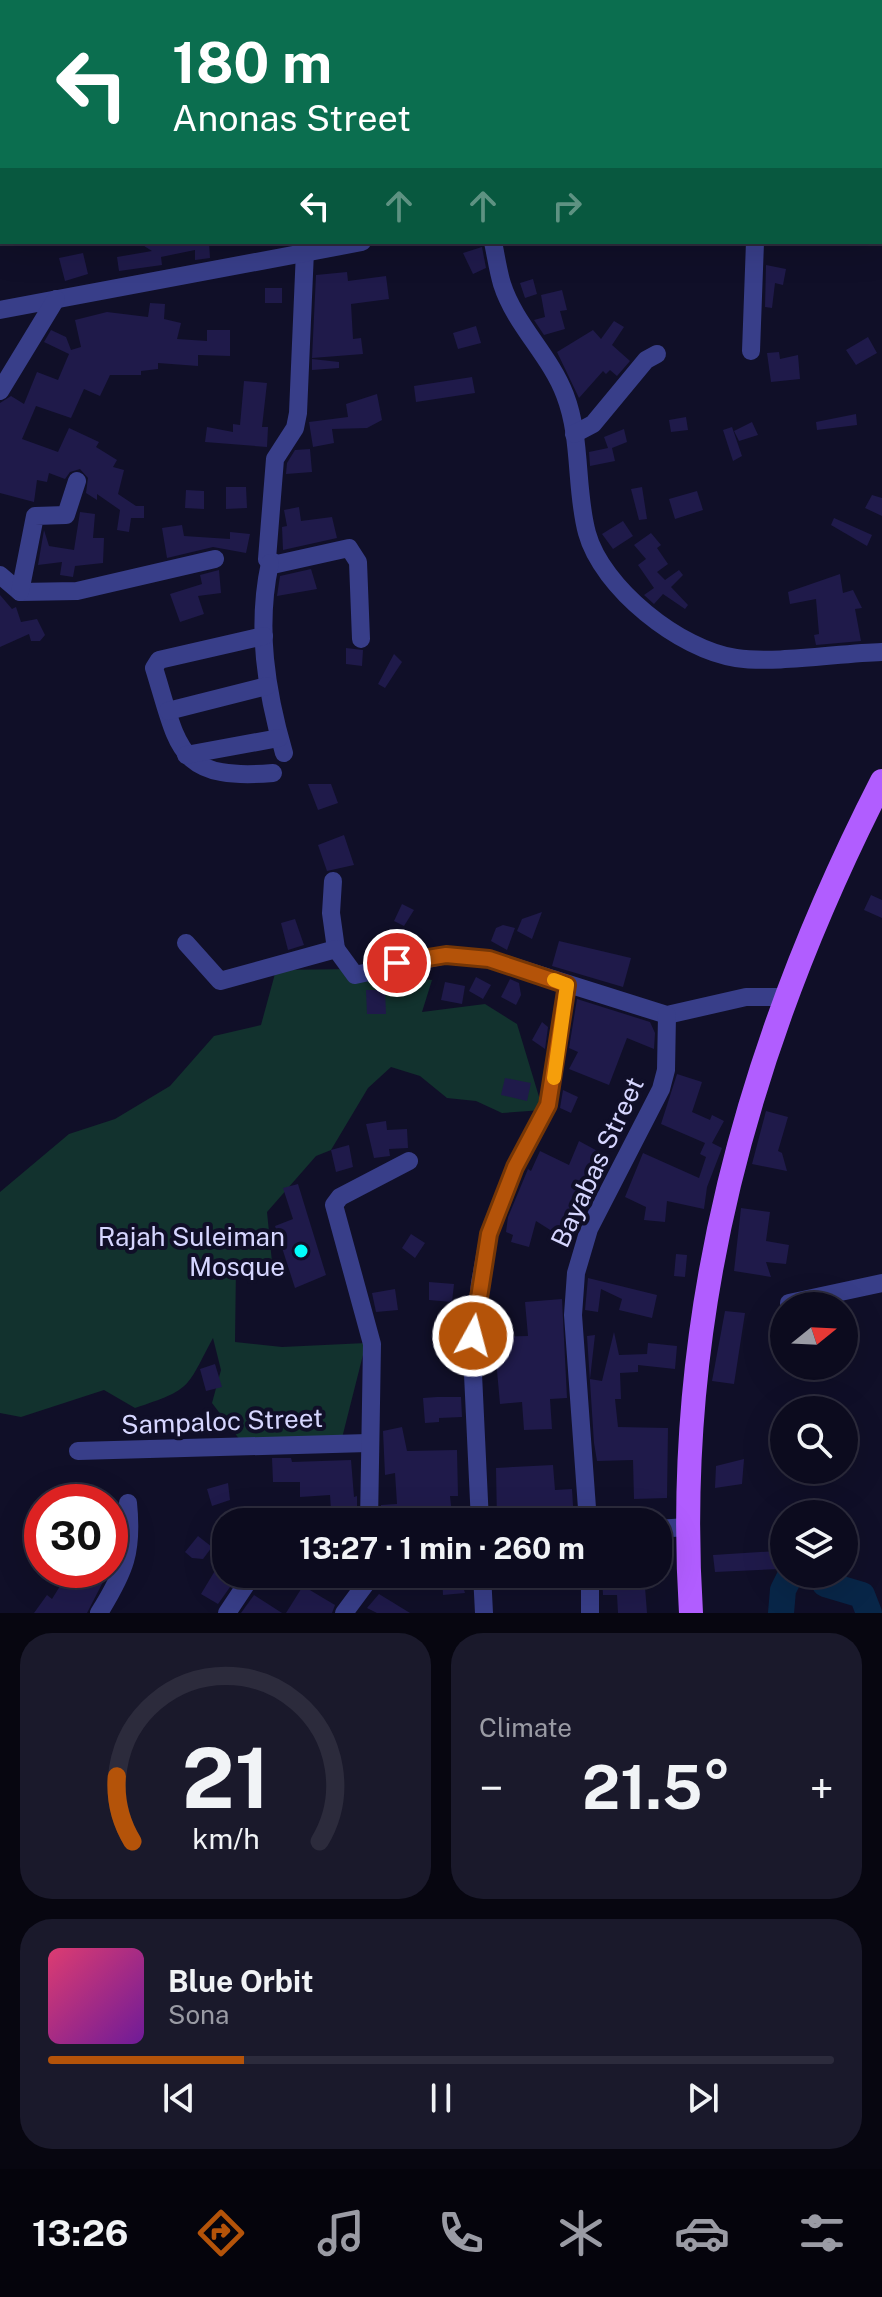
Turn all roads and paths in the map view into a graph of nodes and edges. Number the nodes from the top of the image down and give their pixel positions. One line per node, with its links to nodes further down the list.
1 (342, 244): 4 (street)
2 (493, 244): 10 (street)
3 (755, 244): 7 (street)
4 (292, 249): 5 (street); 13 (street)
5 (56, 299): 6 (street); 9 (street)
6 (0, 310)
7 (751, 351)
8 (657, 354): 10 (street)
9 (0, 391)
10 (574, 434): 18 (street)
11 (77, 481): 15 (street)
12 (215, 559): 15 (street)
13 (270, 563): 16 (street); 17 (street)
14 (0, 575): 15 (street)
15 (20, 592)
16 (264, 636): 19 (street); 20 (street)
17 (361, 639)
18 (882, 652)
19 (267, 686): 20 (street); 21 (street)
20 (168, 711): 21 (street)
21 (186, 755): 22 (street)
22 (273, 773)
23 (882, 781): 28 (main road)
24 (333, 881): 26 (street)
25 (186, 943): 26 (street)
26 (336, 949): 27 (street)
27 (567, 985): 29 (street); 37 (street)
28 (786, 997): 29 (street); 39 (main road)
29 (667, 1015): 38 (street, Bayabas Street)
30 (409, 1161): 33 (street)
31 (882, 1283): 32 (street)
32 (840, 1292)
33 (368, 1443): 34 (street, Sampaloc Street); 36 (street)
34 (78, 1451)
35 (128, 1503): 41 (street)
36 (369, 1508)
37 (479, 1508)
38 (587, 1508)
39 (686, 1527): 40 (street); 52 (main road)
40 (672, 1528)
41 (128, 1553)
42 (113, 1588): 47 (street)
43 (244, 1588): 48 (street)
44 (363, 1588): 49 (street)
45 (483, 1588): 50 (street)
46 (590, 1588): 51 (street)
47 (99, 1613)
48 (227, 1613)
49 (344, 1613)
50 (484, 1613)
51 (590, 1613)
52 (691, 1613)

